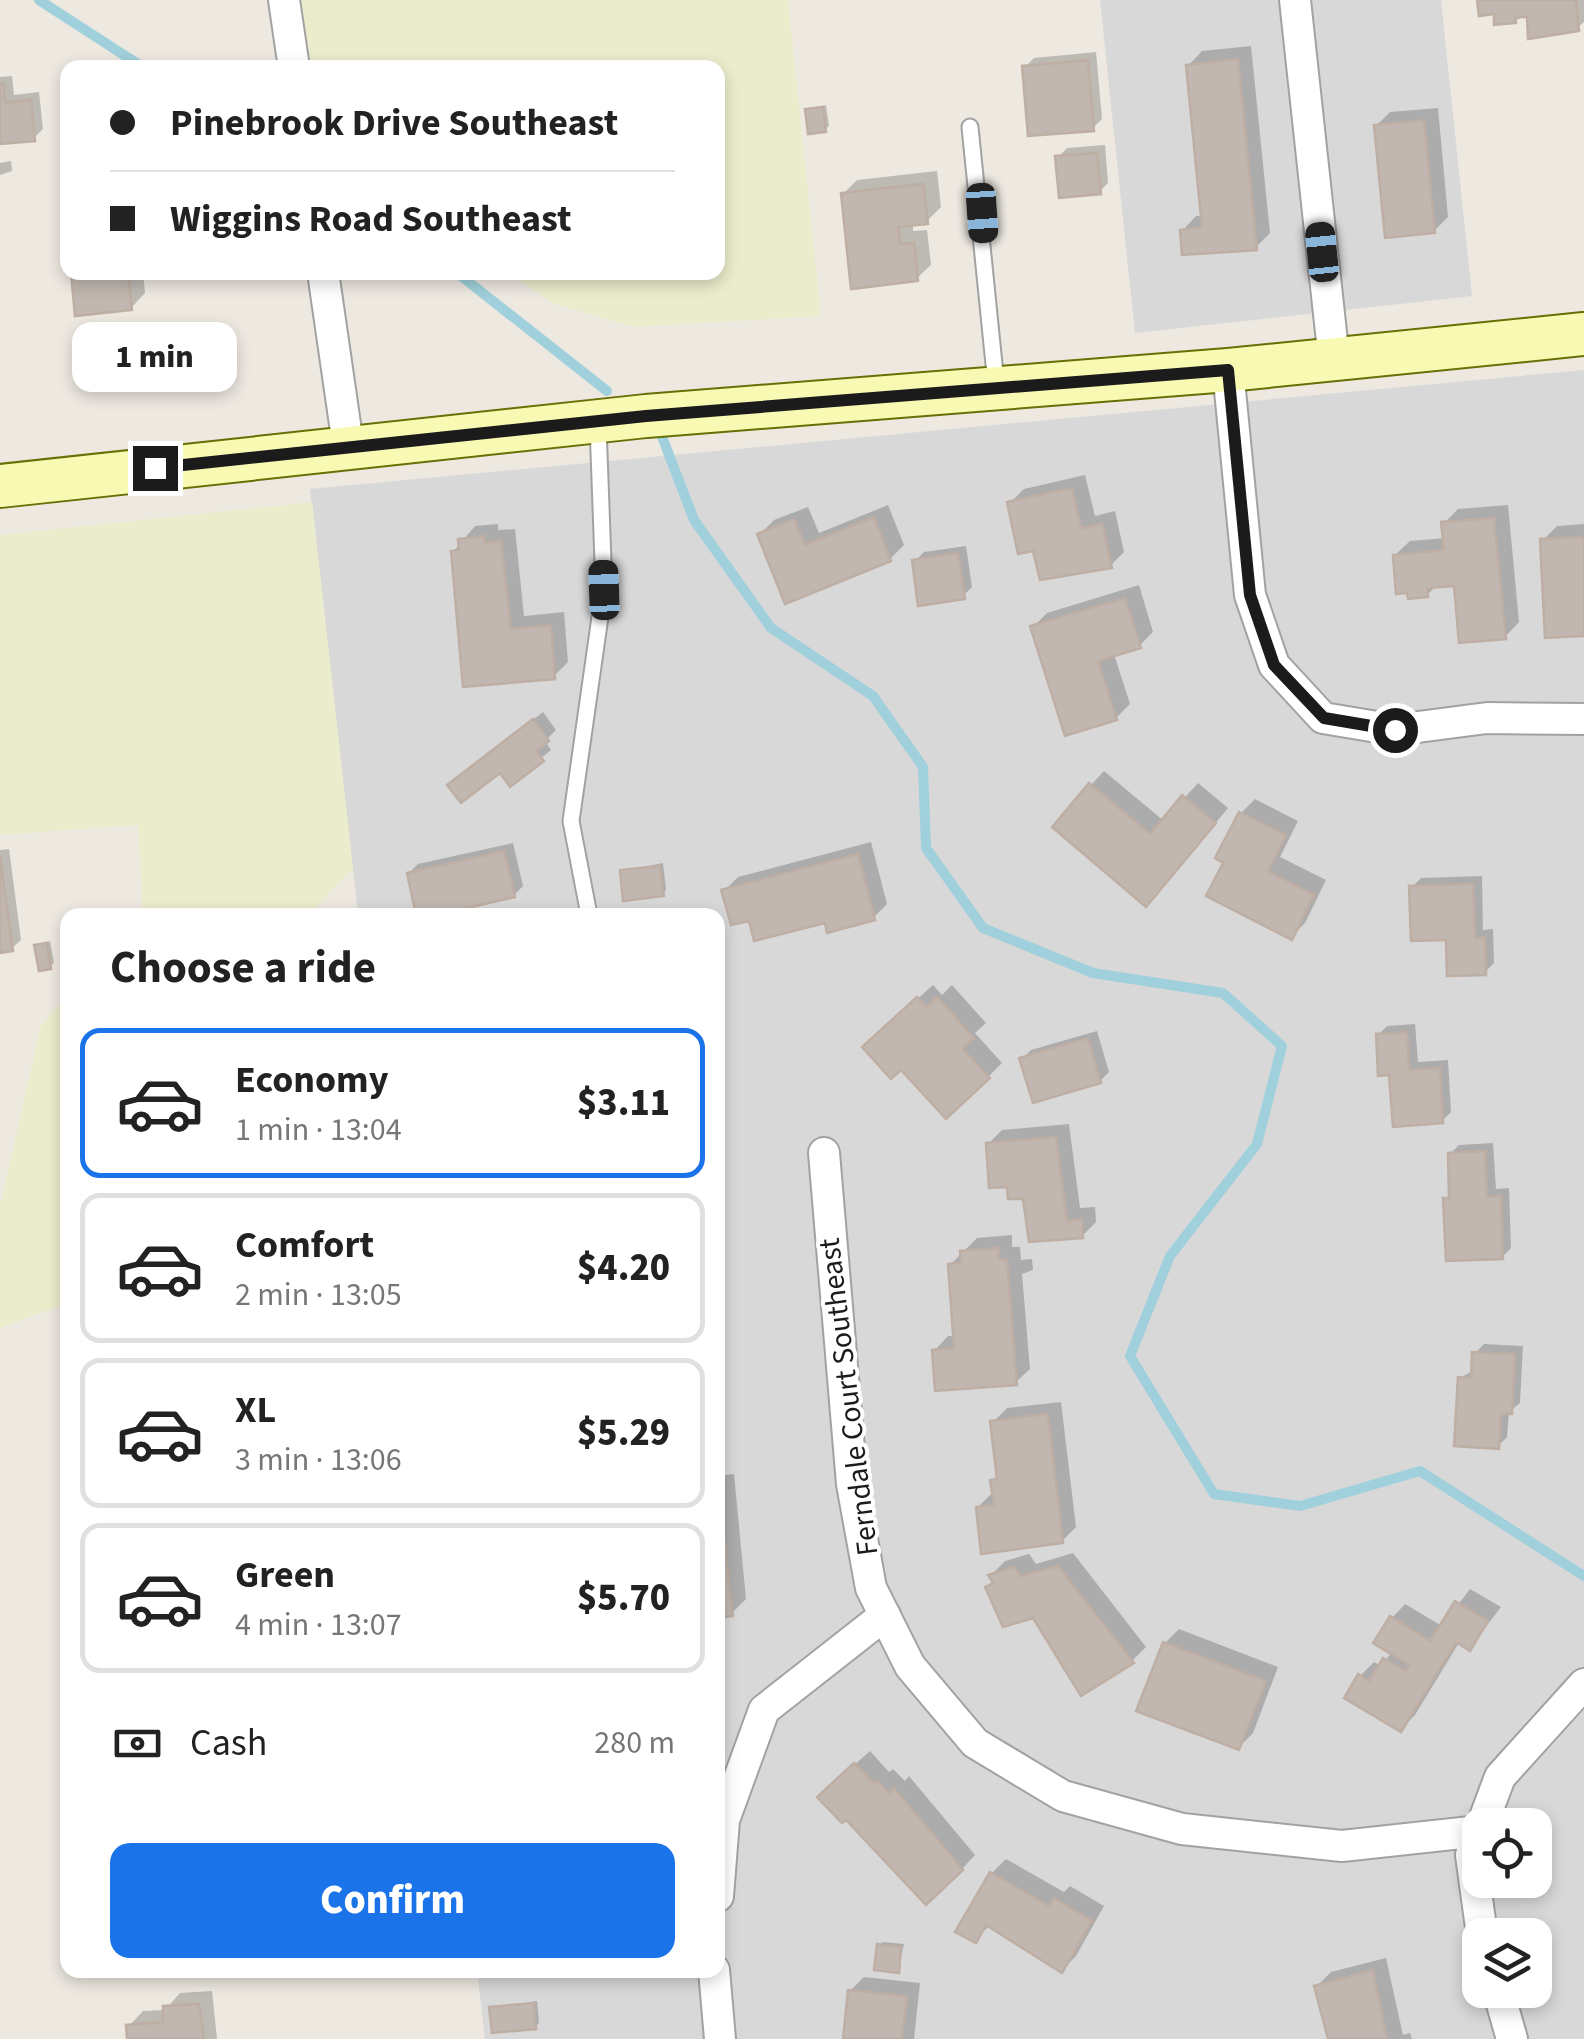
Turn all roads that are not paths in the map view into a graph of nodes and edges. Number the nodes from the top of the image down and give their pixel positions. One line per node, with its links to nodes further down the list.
1 (284, 0): 3 (street)
2 (1294, 0): 7 (street)
3 (293, 60)
4 (970, 127): 9 (lane)
5 (325, 280): 11 (street)
6 (1584, 334): 7 (street)
7 (1334, 360): 8 (street)
8 (1228, 370): 9 (street); 13 (street)
9 (996, 388): 10 (street)
10 (598, 421): 11 (street); 14 (lane)
11 (348, 445): 12 (street)
12 (0, 486)
13 (1584, 719)
14 (588, 908)
15 (824, 1153): 16 (street, Ferndale Court Southeast)
16 (884, 1615): 19 (street); 20 (street, Ferndale Court Southeast)
17 (1584, 1684): 18 (street)
18 (1489, 1808)
19 (725, 1817)
20 (1462, 1831)
21 (715, 1978): 23 (street)
22 (1503, 2008): 24 (street)
23 (720, 2039)
24 (1512, 2039)

